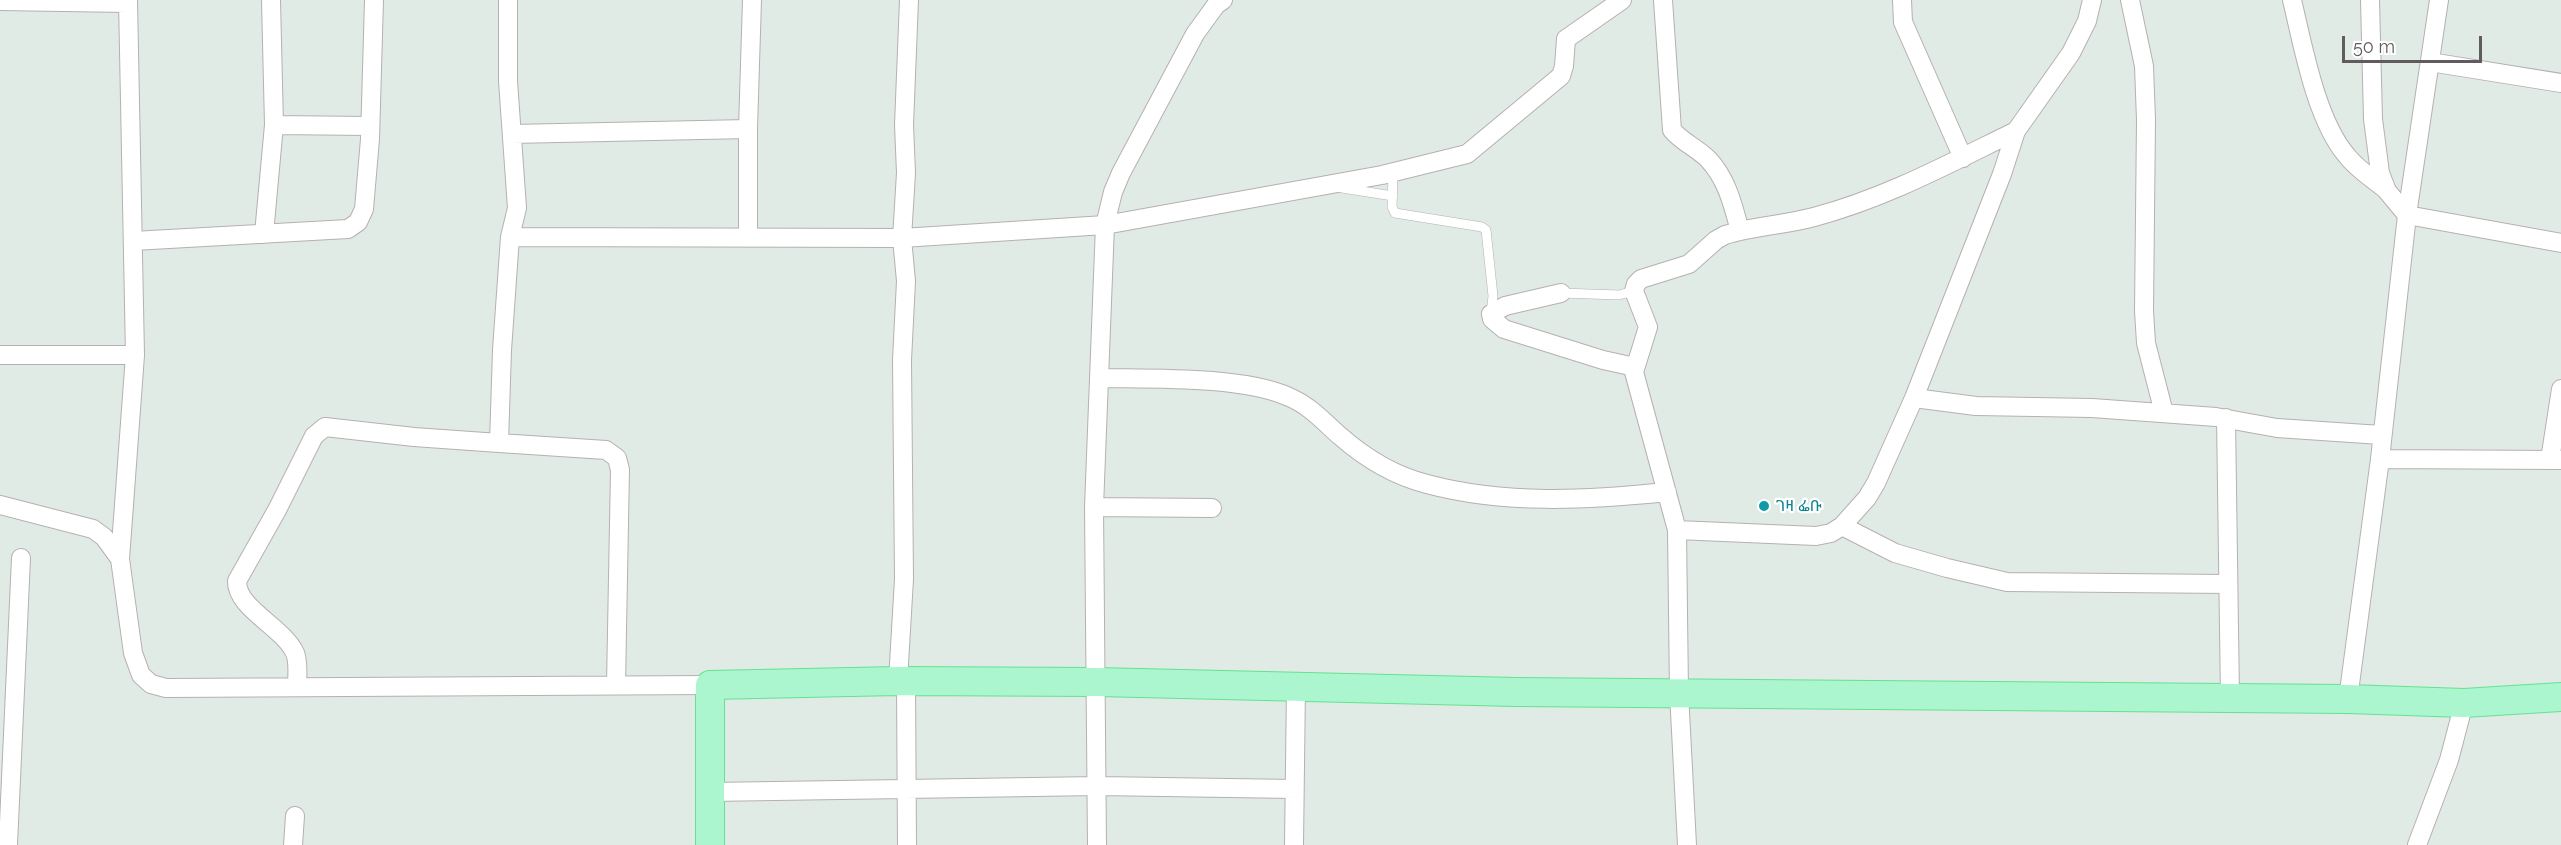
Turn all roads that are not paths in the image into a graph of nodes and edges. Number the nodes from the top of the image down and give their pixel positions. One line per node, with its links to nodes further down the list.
1 (272, 0): 19 (street)
2 (374, 0): 20 (street)
3 (508, 0): 23 (street)
4 (752, 0): 21 (street)
5 (909, 0): 35 (street)
6 (1223, 0): 30 (street)
7 (1663, 0): 31 (street)
8 (1902, 0): 24 (street)
9 (2092, 0): 22 (street)
10 (2130, 0): 47 (street)
11 (2292, 0): 27 (street)
12 (2370, 0): 27 (street)
13 (2439, 0): 17 (street)
14 (0, 1): 15 (street)
15 (129, 1): 36 (street)
16 (1619, 1): 25 (street)
17 (2430, 62): 18 (street); 29 (street)
18 (2561, 83)
19 (274, 125): 20 (street); 32 (street)
20 (370, 126): 32 (street)
21 (748, 129): 23 (street); 34 (street)
22 (2016, 131): 24 (street); 46 (street)
23 (512, 134): 33 (street)
24 (1963, 158): 31 (street)
25 (1394, 172): 26 (street); 28 (lane)
26 (1326, 186): 28 (lane); 30 (street)
27 (2387, 191): 29 (street)
28 (1393, 196): 40 (lane)
29 (2407, 215): 37 (street); 49 (street)
30 (1106, 225): 35 (street); 44 (street)
31 (1740, 231): 38 (street)
32 (264, 234): 36 (street)
33 (510, 237): 34 (street); 50 (street)
34 (748, 238): 35 (street)
35 (902, 238): 62 (street)
36 (133, 241): 42 (street)
37 (2561, 243)
38 (1635, 291): 39 (lane); 43 (street)
39 (1561, 293): 40 (street)
40 (1491, 314): 43 (street)
41 (0, 355): 42 (street)
42 (135, 355): 60 (street)
43 (1635, 367): 53 (street)
44 (1100, 378): 53 (street); 55 (street)
45 (2561, 389): 52 (street)
46 (1914, 398): 47 (street); 57 (street)
47 (2164, 413): 48 (street)
48 (2226, 418): 49 (street); 61 (street)
49 (2381, 435): 51 (street)
50 (499, 443): 64 (street); 67 (street)
51 (2380, 459): 52 (street); 71 (street)
52 (2555, 460)
53 (1667, 492): 58 (street)
54 (0, 506): 60 (street)
55 (1094, 507): 56 (street); 63 (street)
56 (1212, 508)
57 (1842, 526): 58 (street); 61 (street)
58 (1677, 530): 68 (street)
59 (21, 558): 78 (street)
60 (120, 559): 67 (street)
61 (2228, 584): 70 (street)
62 (902, 682): 63 (main road); 65 (main road); 75 (street)
63 (1097, 682): 66 (main road); 73 (street)
64 (616, 685): 65 (street); 67 (street)
65 (710, 685): 76 (main road)
66 (1296, 685): 68 (main road); 74 (street)
67 (297, 687)
68 (1679, 693): 70 (main road); 84 (street)
69 (2561, 697): 72 (main road)
70 (2230, 698): 71 (main road)
71 (2348, 699): 72 (main road)
72 (2464, 703): 85 (street)
73 (1098, 786): 74 (street); 75 (street); 82 (street)
74 (1294, 789): 83 (street)
75 (908, 790): 76 (street); 81 (street)
76 (710, 792): 80 (main road)
77 (295, 816): 79 (street)
78 (8, 845)
79 (293, 845)
80 (710, 845)
81 (907, 845)
82 (1097, 845)
83 (1294, 845)
84 (1687, 845)
85 (2417, 845)

